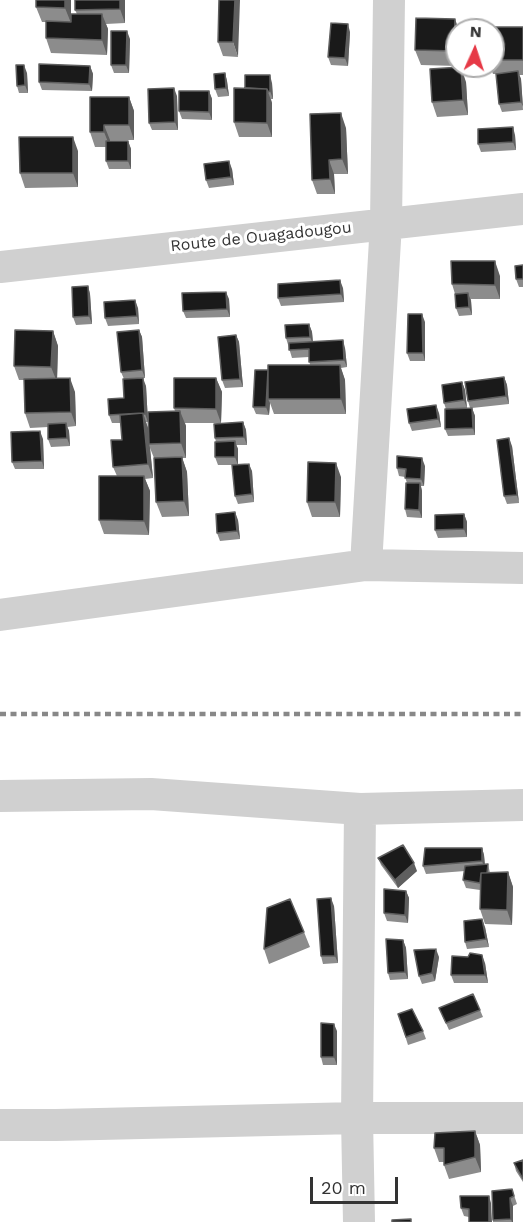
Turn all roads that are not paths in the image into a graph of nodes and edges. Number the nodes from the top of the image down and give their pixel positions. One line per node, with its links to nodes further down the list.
1 (388, 0): 3 (street)
2 (523, 209): 3 (street, Route de Ouagadougou)
3 (386, 223): 4 (street, Route de Ouagadougou); 5 (street)
4 (0, 267)
5 (366, 565): 6 (street); 7 (street)
6 (523, 568)
7 (0, 615)
8 (0, 796): 10 (street)
9 (523, 805): 10 (street)
10 (360, 809): 11 (street)
11 (357, 1118): 12 (street); 13 (street); 14 (street)
12 (523, 1118)
13 (0, 1125)
14 (359, 1222)

